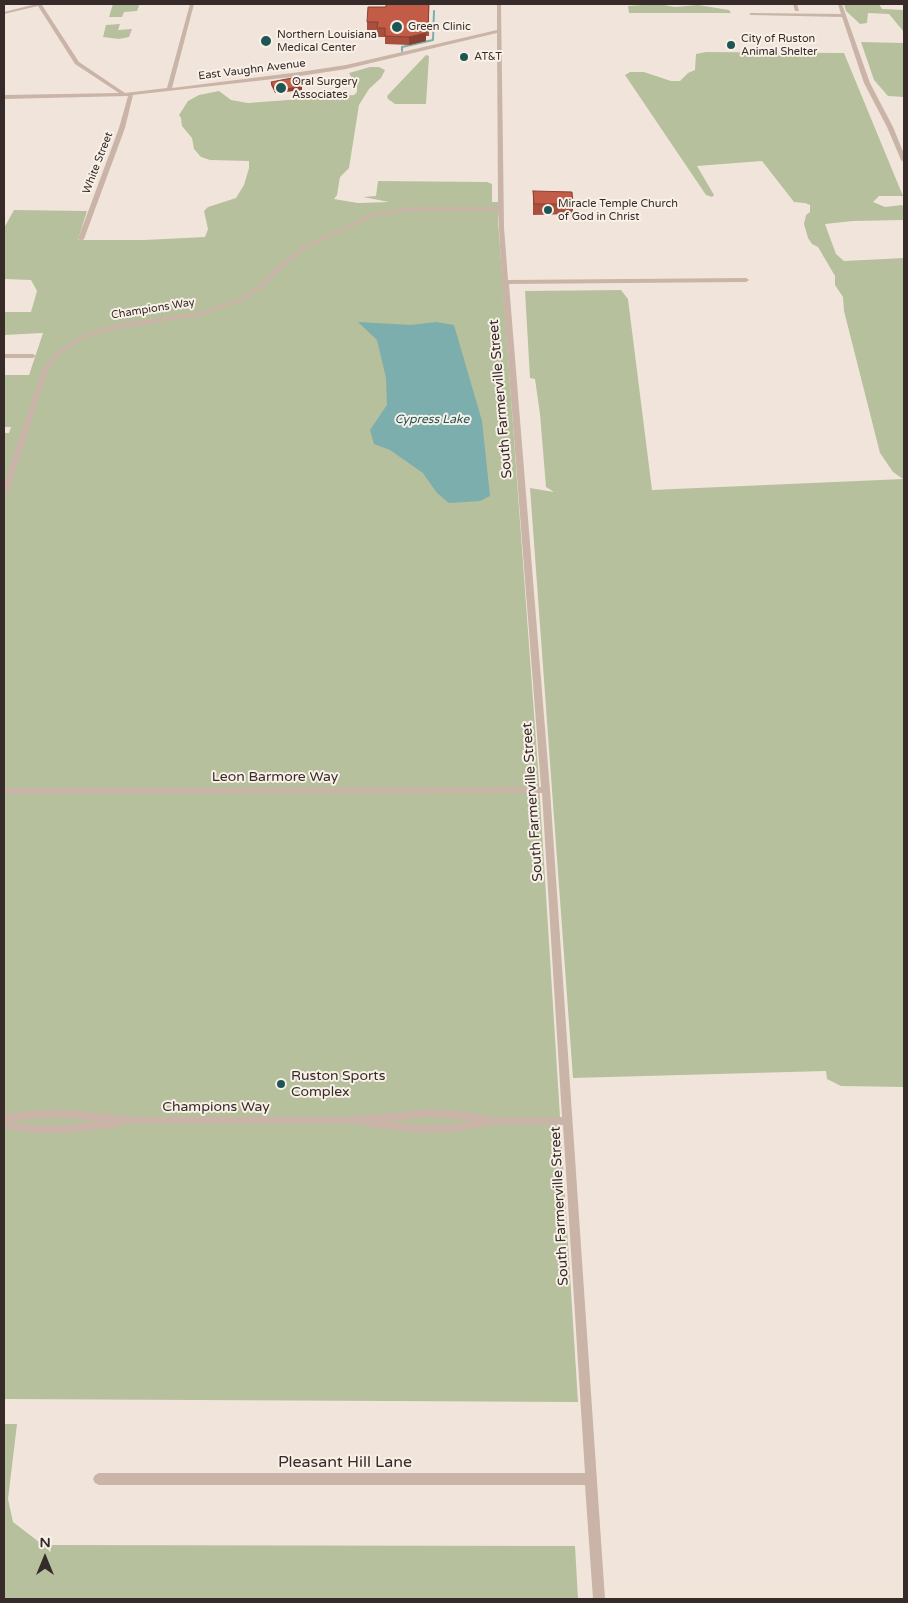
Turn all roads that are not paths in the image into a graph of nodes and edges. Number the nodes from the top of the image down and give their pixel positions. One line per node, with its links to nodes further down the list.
1 (41, 4): 5 (street); 10 (street)
2 (192, 4): 9 (street)
3 (499, 4): 8 (street, South Farmerville Street)
4 (840, 4): 7 (street)
5 (4, 13)
6 (751, 14): 7 (street)
7 (844, 16): 12 (street)
8 (499, 31): 9 (street, East Vaughn Avenue); 13 (street, South Farmerville Street)
9 (170, 90): 10 (street, East Vaughn Avenue)
10 (128, 94): 11 (street, East Vaughn Avenue); 14 (street, White Street)
11 (4, 97)
12 (904, 160)
13 (501, 209): 16 (street, South Farmerville Street); 19 (street, Champions Way)
14 (81, 239)
15 (746, 280): 16 (street)
16 (505, 282): 20 (street, South Farmerville Street)
17 (4, 356): 18 (street)
18 (33, 356)
19 (4, 494)
20 (546, 790): 21 (street, Leon Barmore Way); 24 (street, South Farmerville Street)
21 (4, 791)
22 (4, 1118): 25 (street, Champions Way)
23 (359, 1120): 25 (street, Champions Way); 26 (street, Champions Way); 26 (street, Champions Way)
24 (568, 1120): 26 (street, Champions Way); 29 (street, South Farmerville Street)
25 (133, 1121): 27 (street, Champions Way)
26 (493, 1121)
27 (4, 1125)
28 (99, 1478): 29 (street, Pleasant Hill Lane)
29 (590, 1479): 30 (street, South Farmerville Street)
30 (599, 1599)

